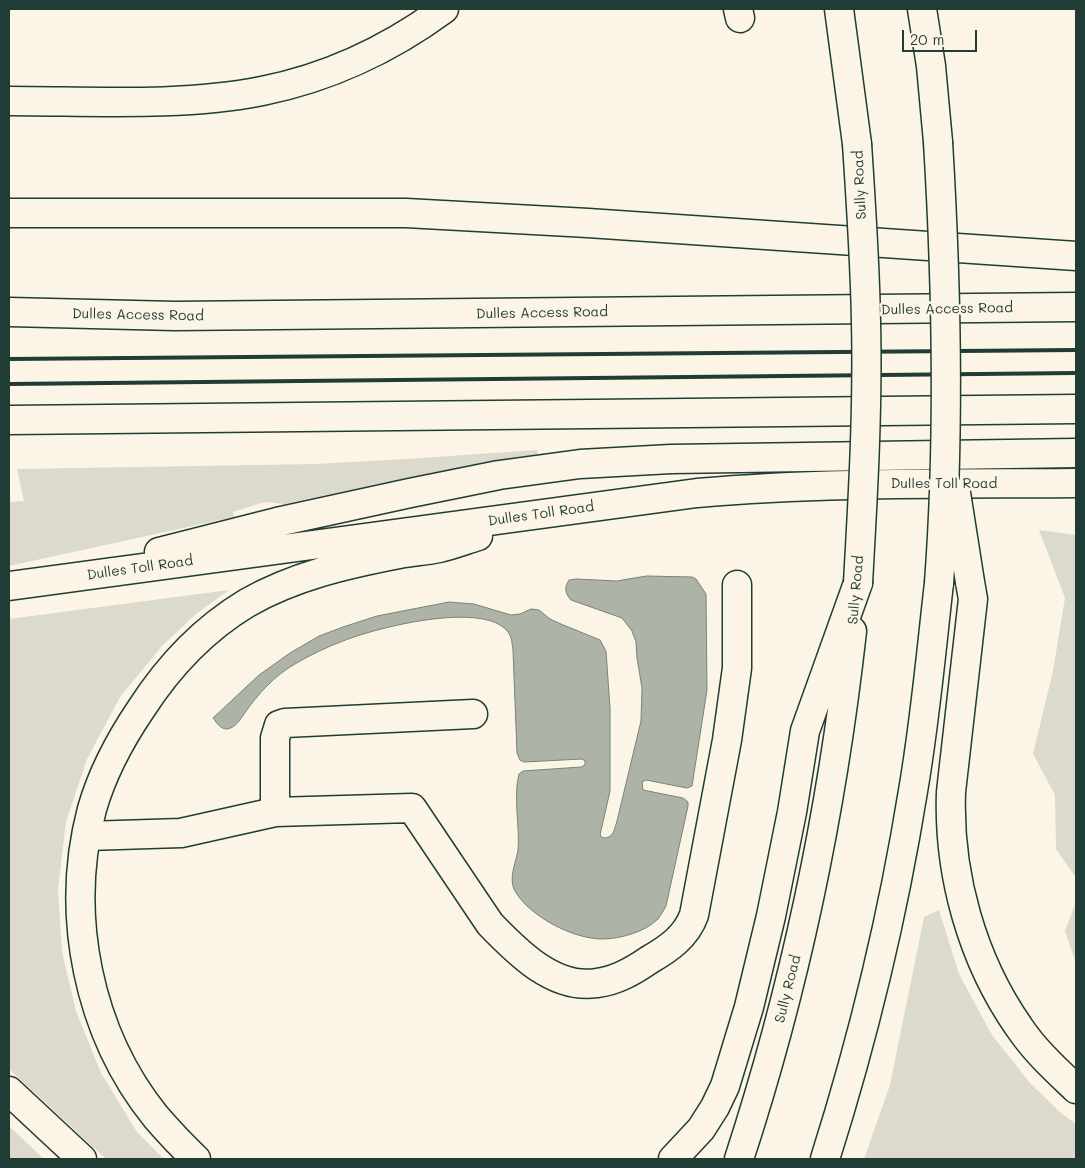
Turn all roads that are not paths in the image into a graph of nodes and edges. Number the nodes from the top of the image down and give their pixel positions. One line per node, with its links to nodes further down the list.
1 (444, 9): 4 (main road)
2 (839, 9): 18 (main road, Sully Road, bridge)
3 (922, 9): 11 (main road, bridge)
4 (9, 101)
5 (9, 213): 6 (main road)
6 (1076, 256)
7 (1076, 308): 8 (main road, Dulles Access Road)
8 (9, 312)
9 (1076, 409): 10 (main road)
10 (9, 420)
11 (946, 435): 24 (main road, bridge); 30 (main road, bridge)
12 (1076, 453): 17 (main road)
13 (1076, 483): 14 (main road, Dulles Toll Road)
14 (982, 484): 15 (main road); 16 (main road, Dulles Toll Road)
15 (1076, 496)
16 (556, 512): 17 (main road, Dulles Toll Road); 23 (main road)
17 (66, 578): 19 (main road, Dulles Toll Road)
18 (858, 582): 28 (main road); 29 (main road, Sully Road)
19 (9, 586)
20 (736, 586): 22 (main road)
21 (473, 714): 22 (main road)
22 (275, 812): 23 (main road)
23 (87, 836): 27 (main road)
24 (1076, 1089)
25 (9, 1091): 26 (main road)
26 (82, 1159)
27 (196, 1159)
28 (673, 1159)
29 (739, 1159)
30 (825, 1159)

